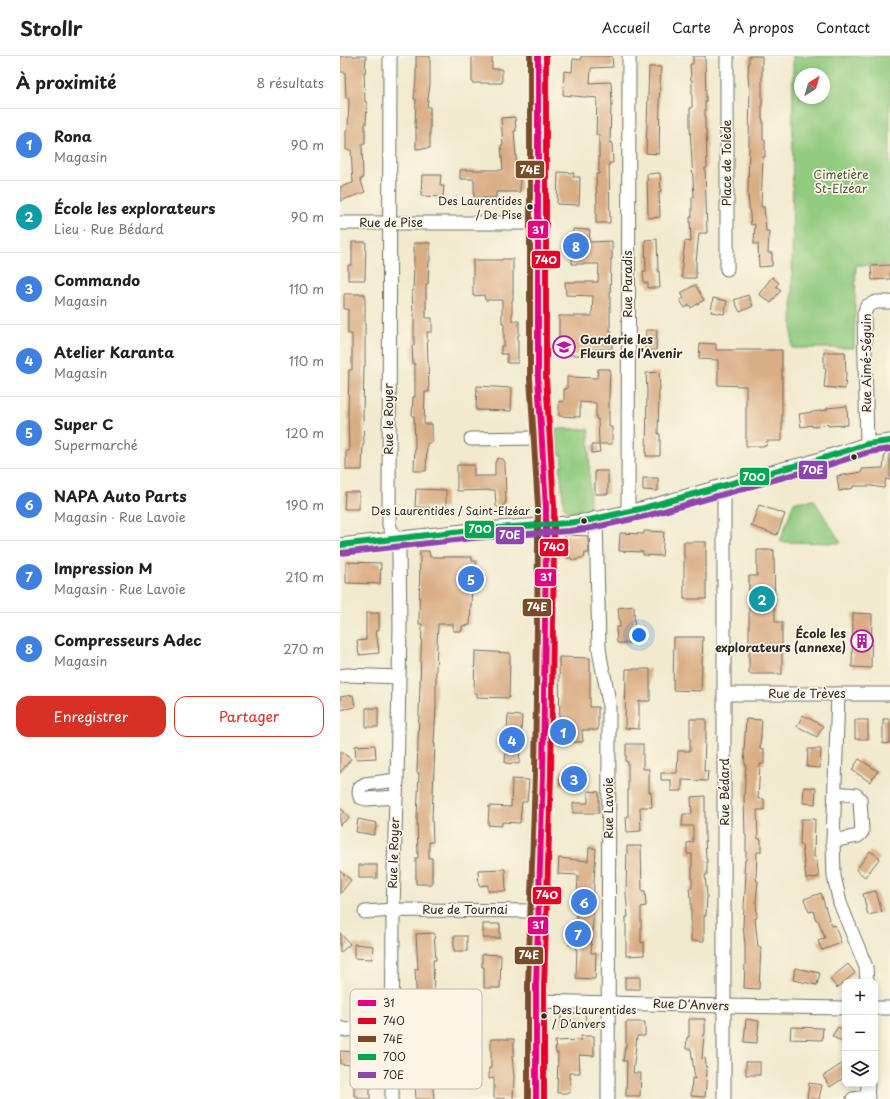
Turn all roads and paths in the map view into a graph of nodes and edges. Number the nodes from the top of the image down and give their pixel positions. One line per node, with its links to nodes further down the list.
1 (390, 56): 6 (street, Rue le Royer)
2 (538, 56): 7 (main road)
3 (628, 56): 15 (street, Rue Paradis)
4 (727, 56): 8 (street, Place de Tolède)
5 (340, 223): 6 (street, Rue de Pise)
6 (389, 223): 7 (street, Rue de Pise); 18 (street, Rue le Royer)
7 (538, 223): 10 (main road)
8 (727, 269)
9 (890, 302): 13 (street, Rue Aimé-Séguin)
10 (541, 438): 11 (street); 17 (main road)
11 (471, 439)
12 (890, 441): 13 (street)
13 (868, 444): 14 (street)
14 (722, 486): 15 (street); 22 (street, Rue Bédard)
15 (628, 512): 16 (street)
16 (596, 518): 17 (street); 35 (street, Rue Lavoie)
17 (546, 524): 18 (street); 30 (main road)
18 (395, 539): 19 (street); 21 (street, Rue le Royer)
19 (340, 545)
20 (340, 676): 21 (street)
21 (399, 677): 25 (street, Rue le Royer)
22 (725, 694): 23 (street, Rue de Trèves); 36 (street, Rue Bédard)
23 (838, 694): 24 (street, Rue de Trèves); 26 (street)
24 (890, 694)
25 (397, 780): 27 (street, Rue le Royer); 27 (street)
26 (834, 793): 28 (street); 28 (street)
27 (396, 797): 29 (street, Rue le Royer)
28 (833, 841): 32 (street)
29 (393, 910): 30 (street, Rue de Tournai); 31 (street); 33 (street, Rue le Royer)
30 (538, 911): 34 (main road)
31 (365, 912)
32 (868, 979)
33 (393, 989)
34 (536, 1001): 35 (street, Rue D'Anvers); 45 (main road)
35 (608, 1002): 36 (street, Rue D'Anvers); 46 (street, Rue Lavoie)
36 (724, 1006): 37 (street, Rue D'Anvers); 47 (street, Rue Bédard)
37 (842, 1008)
38 (878, 1008): 39 (street)
39 (890, 1008)
40 (340, 1028): 41 (street)
41 (350, 1030)
42 (392, 1089): 44 (street, Rue le Royer)
43 (868, 1093): 48 (street)
44 (392, 1099)
45 (536, 1099)
46 (608, 1099)
47 (724, 1099)
48 (853, 1099)

